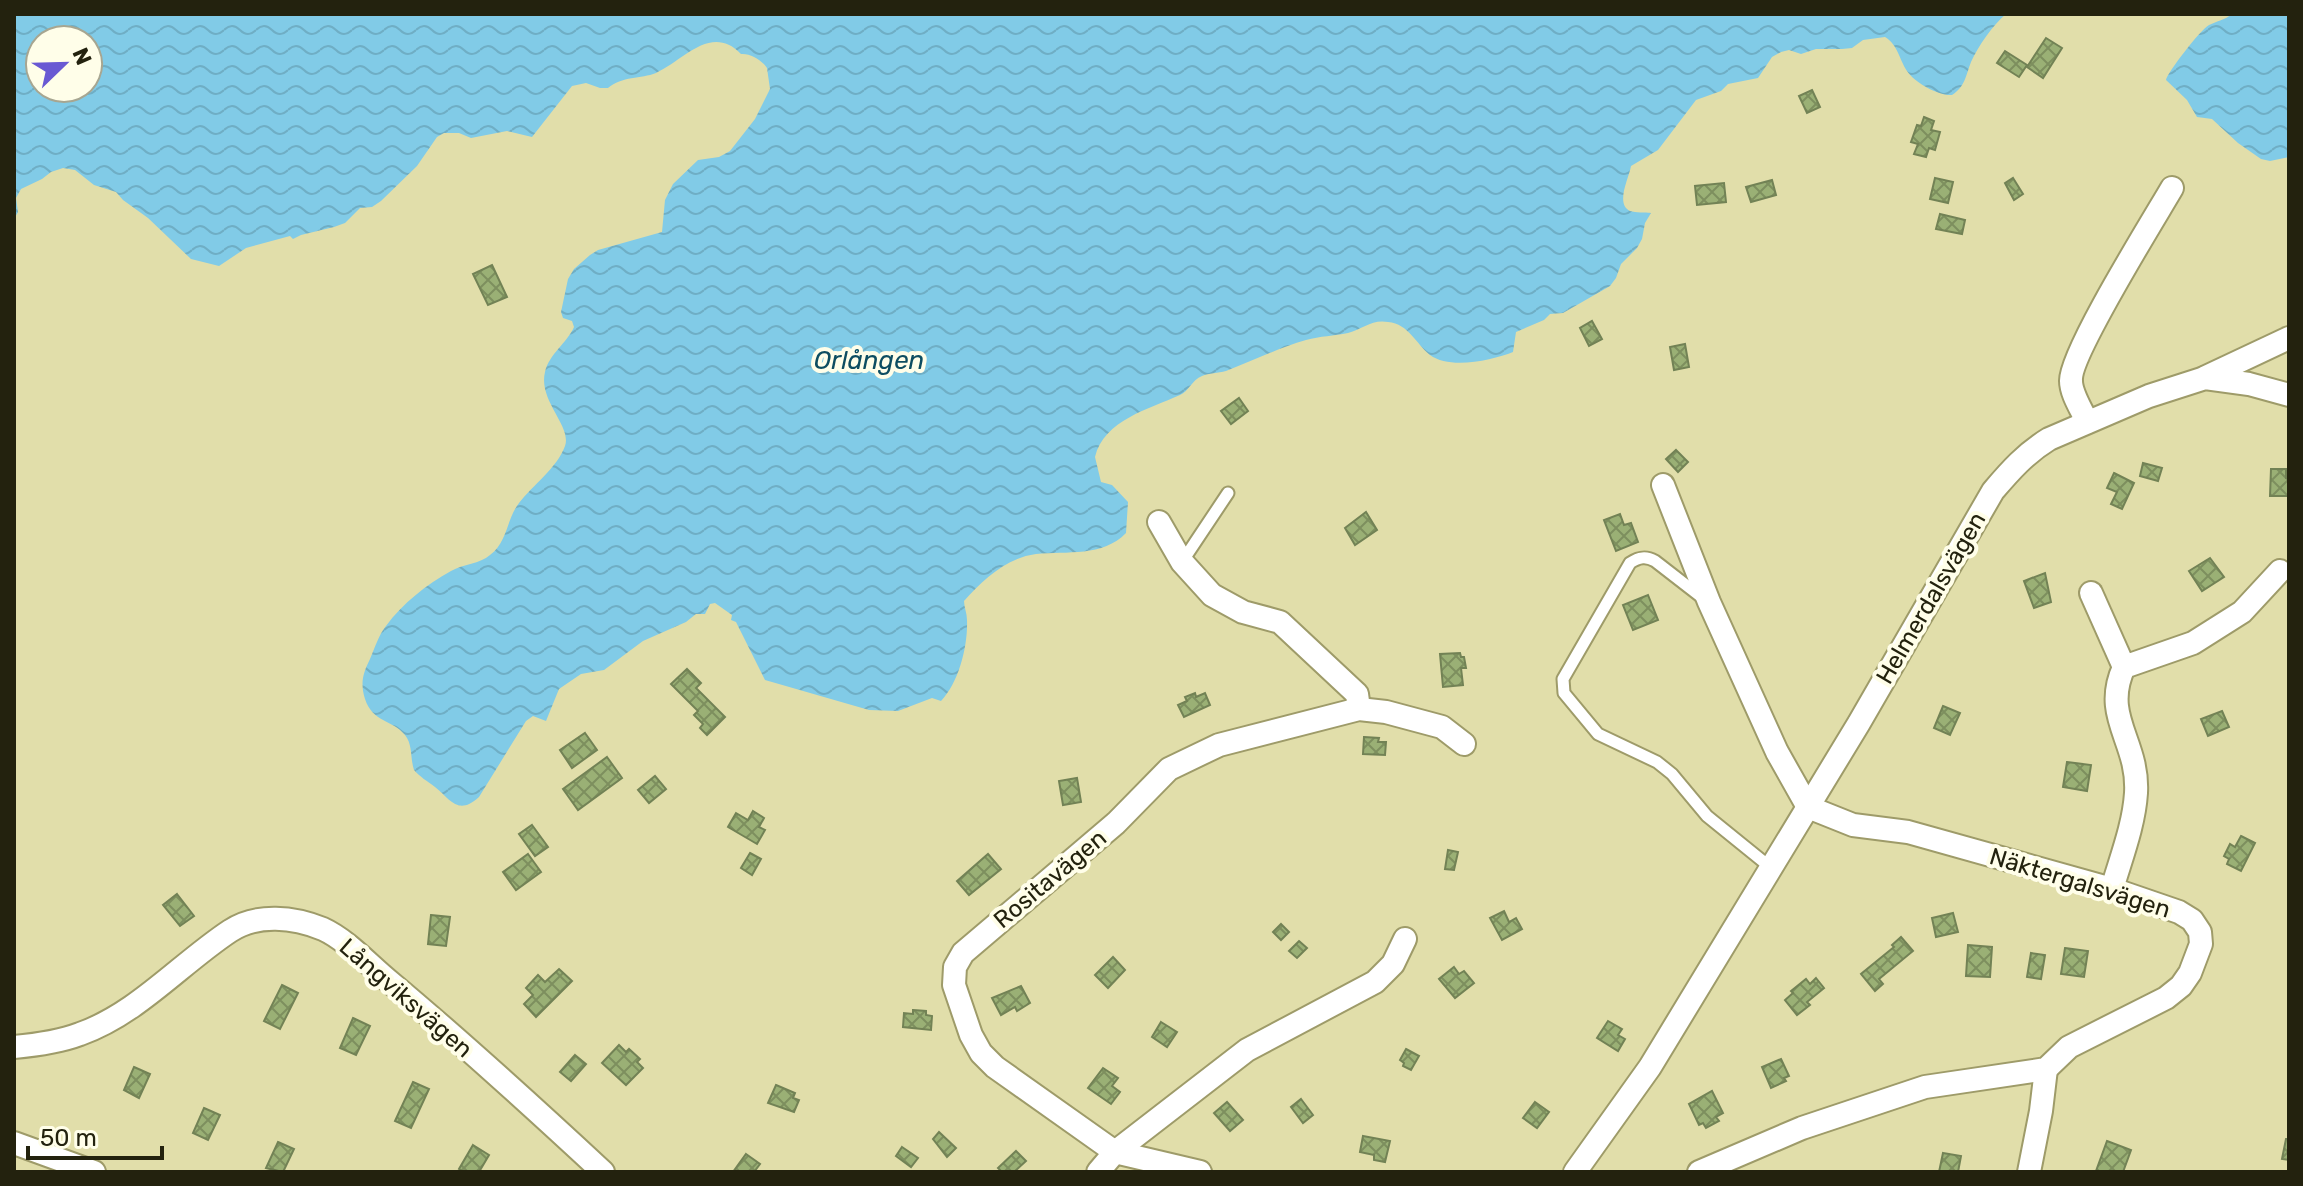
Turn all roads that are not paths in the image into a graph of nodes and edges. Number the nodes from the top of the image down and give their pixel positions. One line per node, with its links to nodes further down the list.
1 (2172, 188): 5 (street)
2 (2289, 338): 3 (street)
3 (2205, 378): 4 (street, Helmerdalsvägen); 5 (street, Helmerdalsvägen)
4 (2289, 395)
5 (2087, 422): 16 (street, Helmerdalsvägen)
6 (1663, 485): 12 (street)
7 (1228, 493): 9 (lane)
8 (1159, 522): 9 (street)
9 (1182, 562): 14 (street)
10 (2280, 571): 13 (street)
11 (2091, 593): 13 (street)
12 (1709, 602): 16 (street); 17 (lane)
13 (2124, 667): 18 (street)
14 (1359, 709): 15 (street, Rositavägen); 23 (street, Rositavägen)
15 (1464, 744)
16 (1808, 807): 17 (street, Helmerdalsvägen); 18 (street, Näktergalsvägen)
17 (1770, 867): 29 (street, Helmerdalsvägen)
18 (2112, 889): 21 (street, Näktergalsvägen)
19 (1405, 939): 23 (street)
20 (14, 1047): 26 (street, Långviksvägen)
21 (2046, 1069): 30 (street); 31 (street)
22 (14, 1143): 24 (street)
23 (1115, 1152): 27 (street); 28 (street, Rositavägen)
24 (63, 1166): 25 (street)
25 (94, 1172)
26 (603, 1172)
27 (1098, 1172)
28 (1200, 1172)
29 (1575, 1172)
30 (1699, 1172)
31 (2029, 1172)

